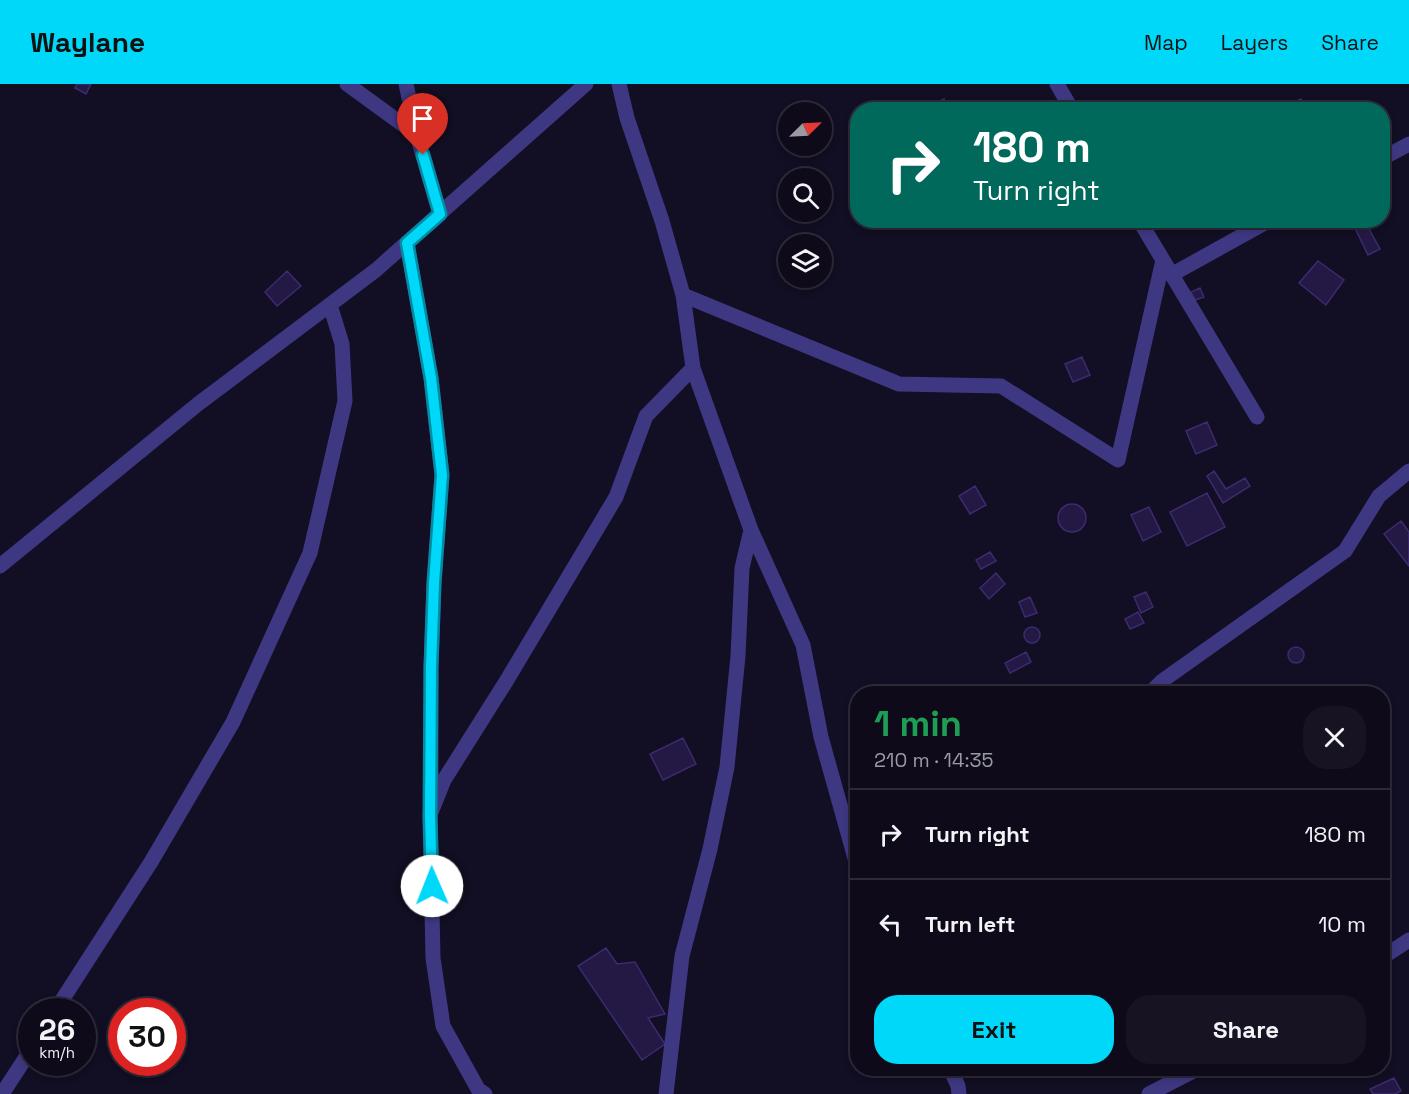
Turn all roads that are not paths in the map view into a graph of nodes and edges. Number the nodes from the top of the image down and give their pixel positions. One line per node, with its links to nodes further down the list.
1 (347, 84): 7 (street)
2 (406, 84): 7 (street)
3 (586, 84): 10 (street)
4 (619, 84): 16 (street)
5 (1057, 84): 6 (street)
6 (1067, 102)
7 (417, 135): 10 (street)
8 (1409, 144): 9 (street)
9 (1390, 154)
10 (440, 214): 13 (street)
11 (1144, 228): 14 (street)
12 (1256, 228): 15 (street)
13 (407, 243): 17 (street); 24 (street)
14 (1162, 260): 15 (street); 16 (street)
15 (1171, 275): 19 (street)
16 (683, 296): 18 (street)
17 (330, 305): 22 (street); 28 (street)
18 (693, 368): 21 (street); 24 (street)
19 (1257, 417)
20 (1409, 471): 23 (street)
21 (751, 530): 25 (street); 34 (street)
22 (0, 566)
23 (1158, 686)
24 (430, 815): 33 (street)
25 (850, 840)
26 (1409, 940): 27 (street)
27 (1390, 952)
28 (63, 998)
29 (18, 1069): 32 (street)
30 (954, 1076): 35 (street)
31 (1184, 1076): 36 (street)
32 (2, 1094)
33 (485, 1094)
34 (666, 1094)
35 (959, 1094)
36 (1149, 1094)

